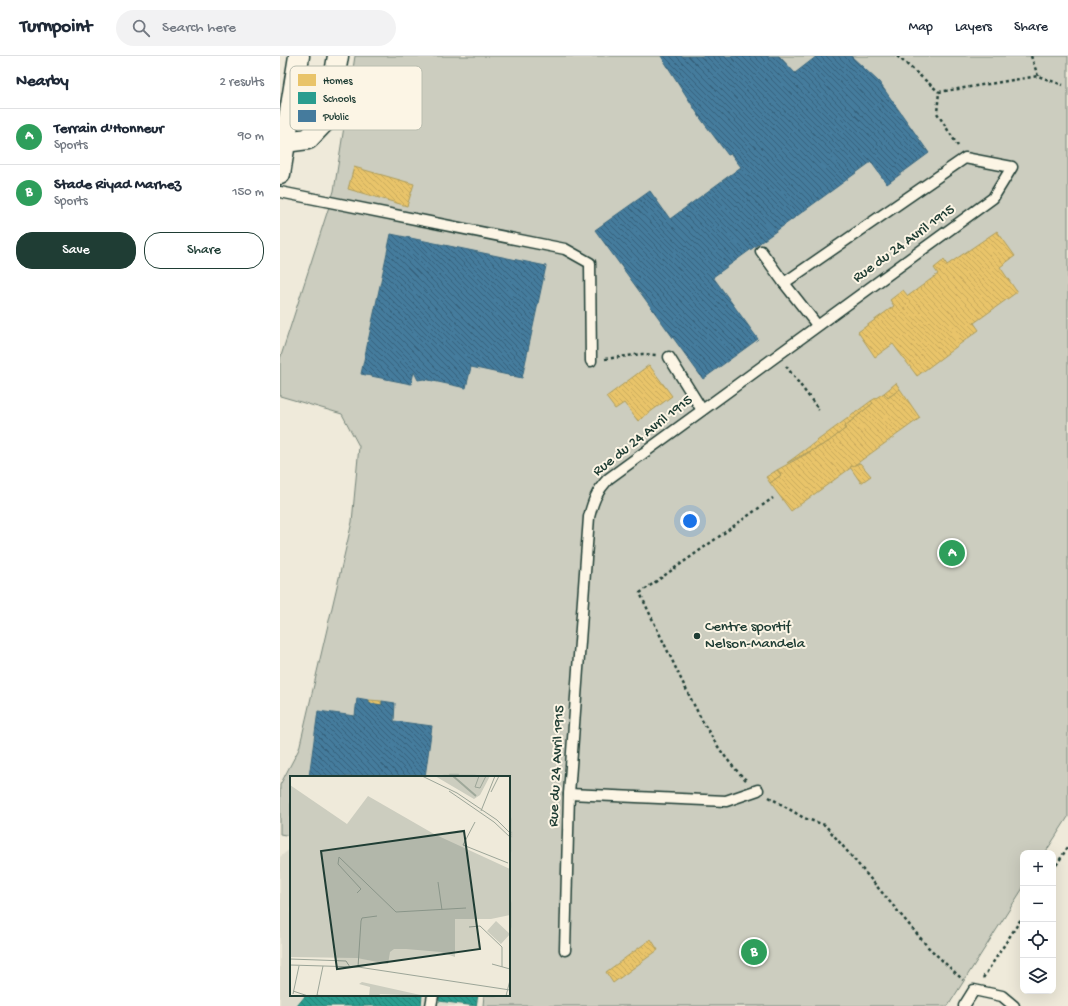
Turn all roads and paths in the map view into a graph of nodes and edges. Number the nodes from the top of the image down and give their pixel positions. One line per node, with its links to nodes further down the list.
1 (299, 56): 5 (street)
2 (338, 56): 6 (street)
3 (896, 56): 9 (path)
4 (1031, 56): 7 (path)
5 (297, 66)
6 (336, 66)
7 (1038, 76): 8 (path); 9 (path)
8 (1063, 85)
9 (939, 92): 13 (path)
10 (290, 111): 12 (street)
11 (317, 130): 12 (street)
12 (285, 142): 14 (street)
13 (965, 158): 17 (lane); 18 (lane, Rue du 24 Avril 1915)
14 (280, 174)
15 (280, 192): 21 (lane)
16 (761, 251): 17 (lane)
17 (784, 283): 18 (lane)
18 (817, 325): 19 (lane, Rue du 24 Avril 1915)
19 (778, 354): 22 (lane, Rue du 24 Avril 1915); 23 (path)
20 (669, 356): 21 (path); 22 (lane)
21 (591, 361)
22 (702, 410): 26 (lane, Rue du 24 Avril 1915)
23 (819, 410)
24 (773, 498): 25 (path)
25 (758, 790): 26 (lane); 31 (path)
26 (569, 794): 30 (lane, Rue du 24 Avril 1915)
27 (1068, 847): 28 (path)
28 (1056, 865)
29 (1020, 921): 31 (path)
30 (565, 950)
31 (974, 990): 34 (lane); 35 (lane)
32 (433, 996): 33 (lane)
33 (431, 1006)
34 (964, 1006)
35 (1014, 1006)

